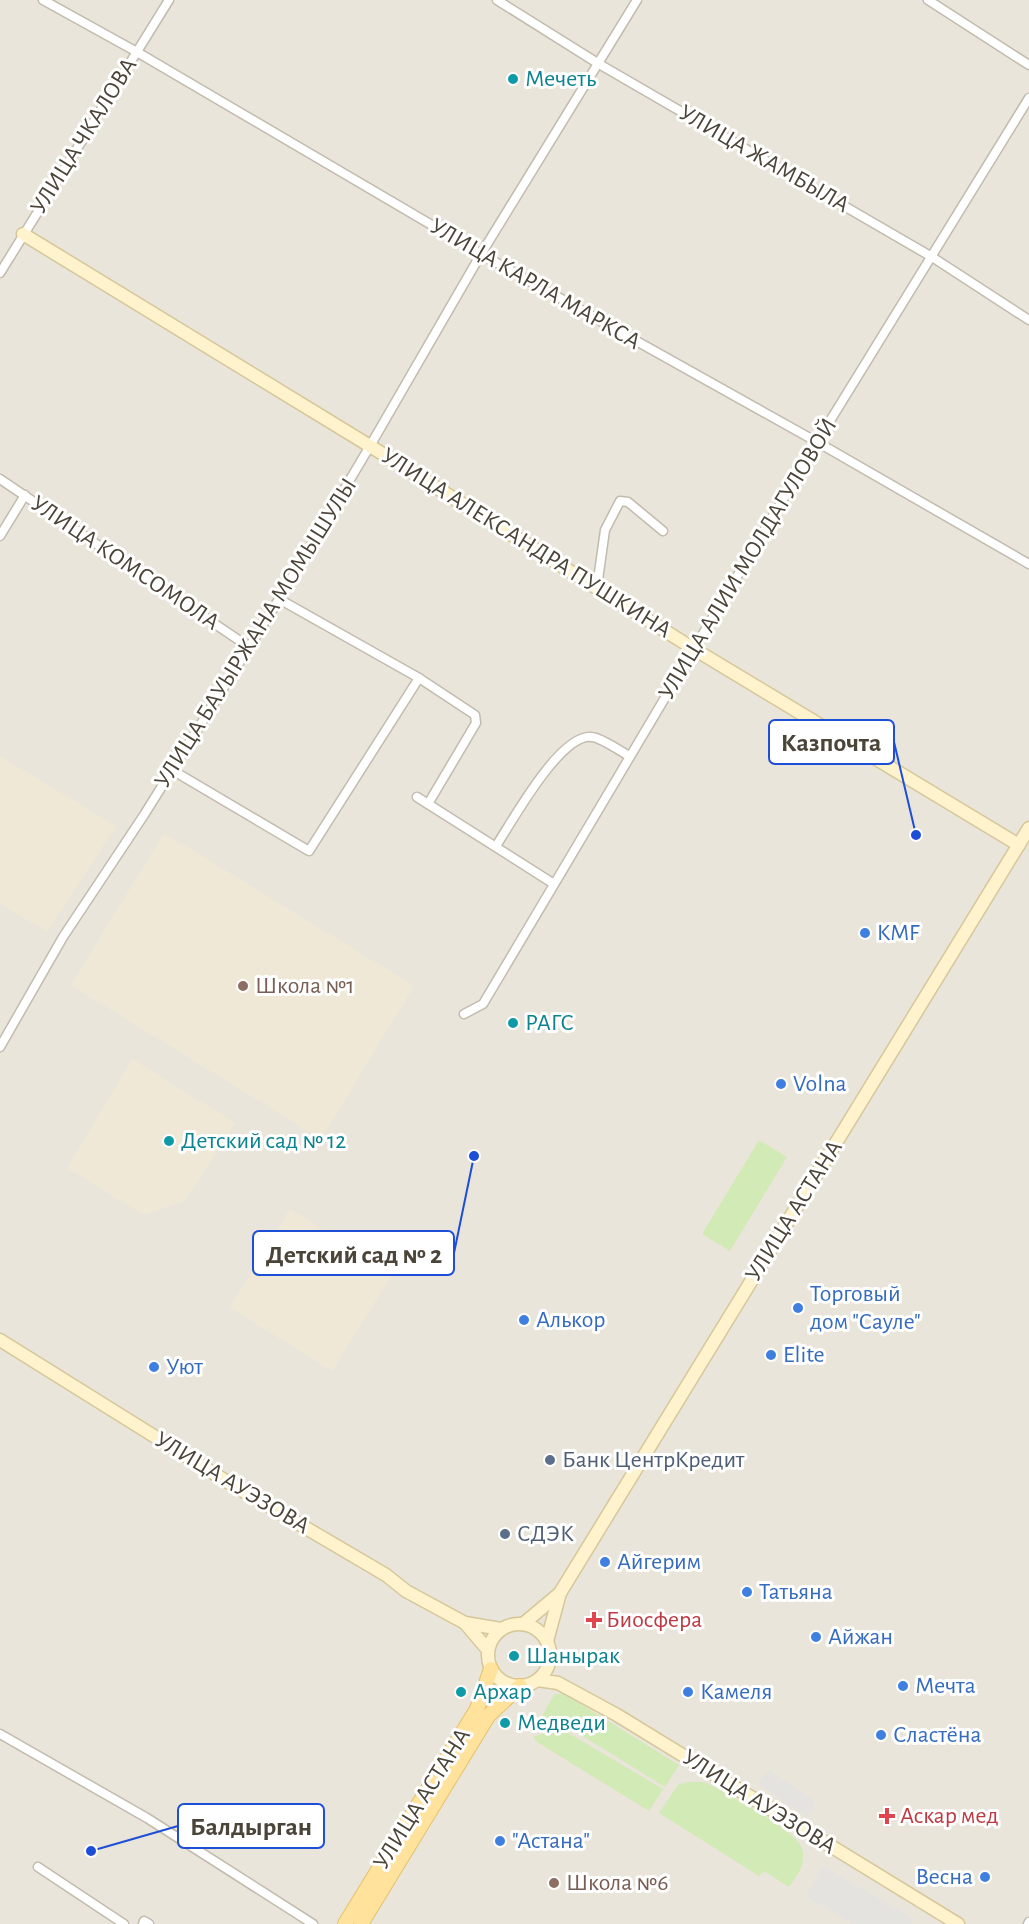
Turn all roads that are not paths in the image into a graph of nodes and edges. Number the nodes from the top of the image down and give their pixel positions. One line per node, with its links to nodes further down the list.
1 (43, 0): 6 (street, УЛИЦА КАРЛА МАРКСА)
2 (169, 0): 6 (street, УЛИЦА ЧКАЛОВА)
3 (497, 0): 7 (street, УЛИЦА ЖАМБЫЛА)
4 (638, 0): 7 (street, УЛИЦА БАУЫРЖАНА МОМЫШУЛЫ)
5 (928, 0): 8 (street)
6 (137, 52): 10 (street, УЛИЦА ЧКАЛОВА); 11 (street, УЛИЦА КАРЛА МАРКСА)
7 (599, 64): 11 (street, УЛИЦА БАУЫРЖАНА МОМЫШУЛЫ); 12 (street, УЛИЦА ЖАМБЫЛА)
8 (1029, 65)
9 (1029, 98): 12 (street, УЛИЦА АЛИИ МОЛДАГУЛОВОЙ)
10 (23, 234): 13 (street, УЛИЦА ЧКАЛОВА); 16 (street, УЛИЦА АЛЕКСАНДРА ПУШКИНА)
11 (482, 254): 15 (street, УЛИЦА КАРЛА МАРКСА); 16 (street, УЛИЦА БАУЫРЖАНА МОМЫШУЛЫ)
12 (932, 257): 14 (street, УЛИЦА ЖАМБЫЛА); 15 (street, УЛИЦА АЛИИ МОЛДАГУЛОВОЙ)
13 (0, 273)
14 (1029, 320)
15 (818, 442): 21 (street, УЛИЦА КАРЛА МАРКСА); 25 (street, УЛИЦА АЛИИ МОЛДАГУЛОВОЙ)
16 (370, 446): 22 (street, УЛИЦА АЛЕКСАНДРА ПУШКИНА); 23 (street, УЛИЦА БАУЫРЖАНА МОМЫШУЛЫ)
17 (0, 478): 18 (street, УЛИЦА КОМСОМОЛА)
18 (25, 495): 20 (street); 24 (street, УЛИЦА КОМСОМОЛА)
19 (663, 531): 22 (street)
20 (0, 536)
21 (1029, 564)
22 (597, 587): 25 (street, УЛИЦА АЛЕКСАНДРА ПУШКИНА)
23 (279, 599): 24 (street, УЛИЦА БАУЫРЖАНА МОМЫШУЛЫ); 26 (street)
24 (249, 647): 28 (street, УЛИЦА БАУЫРЖАНА МОМЫШУЛЫ)
25 (694, 649): 27 (street, УЛИЦА АЛИИ МОЛДАГУЛОВОЙ); 33 (street, УЛИЦА АЛЕКСАНДРА ПУШКИНА)
26 (419, 678): 28 (street); 30 (street)
27 (629, 756): 32 (street); 34 (street, УЛИЦА АЛИИ МОЛДАГУЛОВОЙ)
28 (172, 770): 36 (street, УЛИЦА БАУЫРЖАНА МОМЫШУЛЫ)
29 (417, 797): 30 (street)
30 (428, 804): 32 (street)
31 (1029, 828): 33 (street, УЛИЦА АСТАНА)
32 (496, 846): 34 (street)
33 (1024, 848): 38 (street, УЛИЦА АСТАНА)
34 (554, 884): 35 (street, УЛИЦА АЛИИ МОЛДАГУЛОВОЙ)
35 (464, 1014)
36 (0, 1047)
37 (0, 1340): 39 (street, УЛИЦА АУЭЗОВА)
38 (560, 1593): 40 (street); 42 (street)
39 (465, 1623): 41 (street); 43 (street)
40 (523, 1624): 41 (street); 42 (street)
41 (501, 1629): 43 (street)
42 (547, 1641): 44 (street)
43 (488, 1650): 45 (street)
44 (550, 1658): 46 (street); 47 (street)
45 (491, 1669): 48 (street); 55 (main road, УЛИЦА АСТАНА)
46 (538, 1680): 47 (street, УЛИЦА АУЭЗОВА); 48 (street)
47 (558, 1683): 57 (street, УЛИЦА АУЭЗОВА)
48 (520, 1686): 56 (main road, УЛИЦА АСТАНА)
49 (0, 1734): 54 (street)
50 (38, 1867): 51 (street)
51 (124, 1924)
52 (143, 1924): 53 (street)
53 (148, 1924)
54 (313, 1924)
55 (345, 1924)
56 (361, 1924)
57 (958, 1924)

